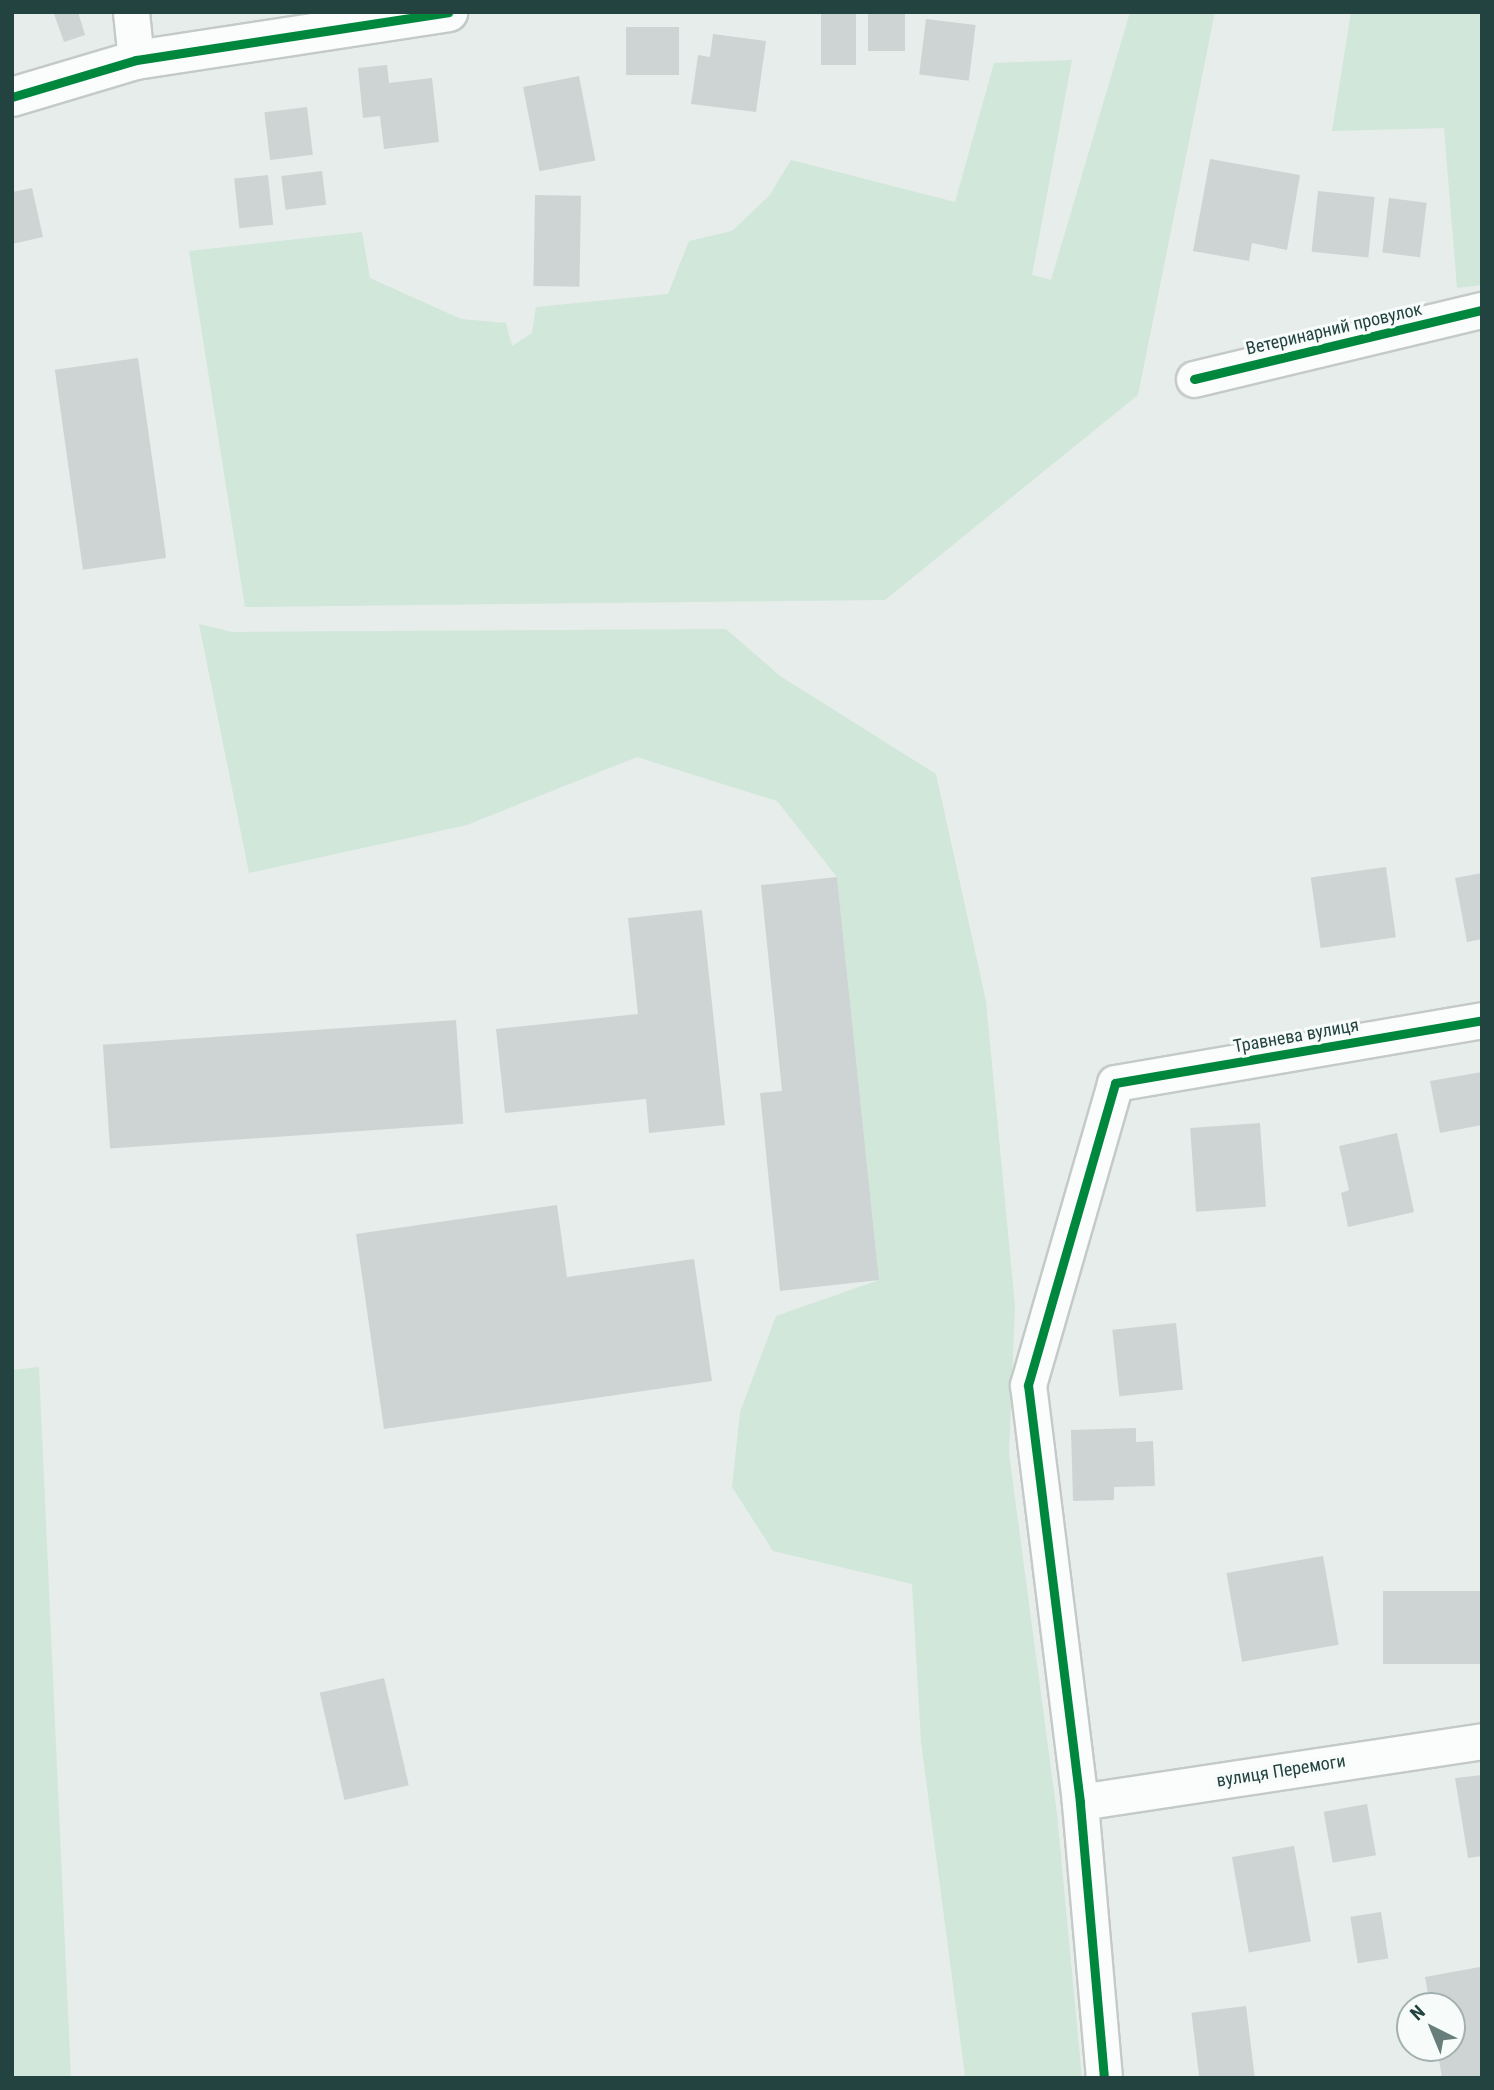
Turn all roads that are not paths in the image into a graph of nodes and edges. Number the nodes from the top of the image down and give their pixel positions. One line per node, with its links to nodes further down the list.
1 (131, 12): 3 (street)
2 (448, 12): 3 (street)
3 (136, 60): 4 (street)
4 (12, 97)
5 (1482, 310): 6 (street, Ветеринарний провулок)
6 (1195, 379)
7 (1482, 1020): 9 (street, Травнева вулиця)
8 (1482, 1741): 9 (street, вулиця Перемоги)
9 (1080, 1802): 10 (street)
10 (1104, 2078)

